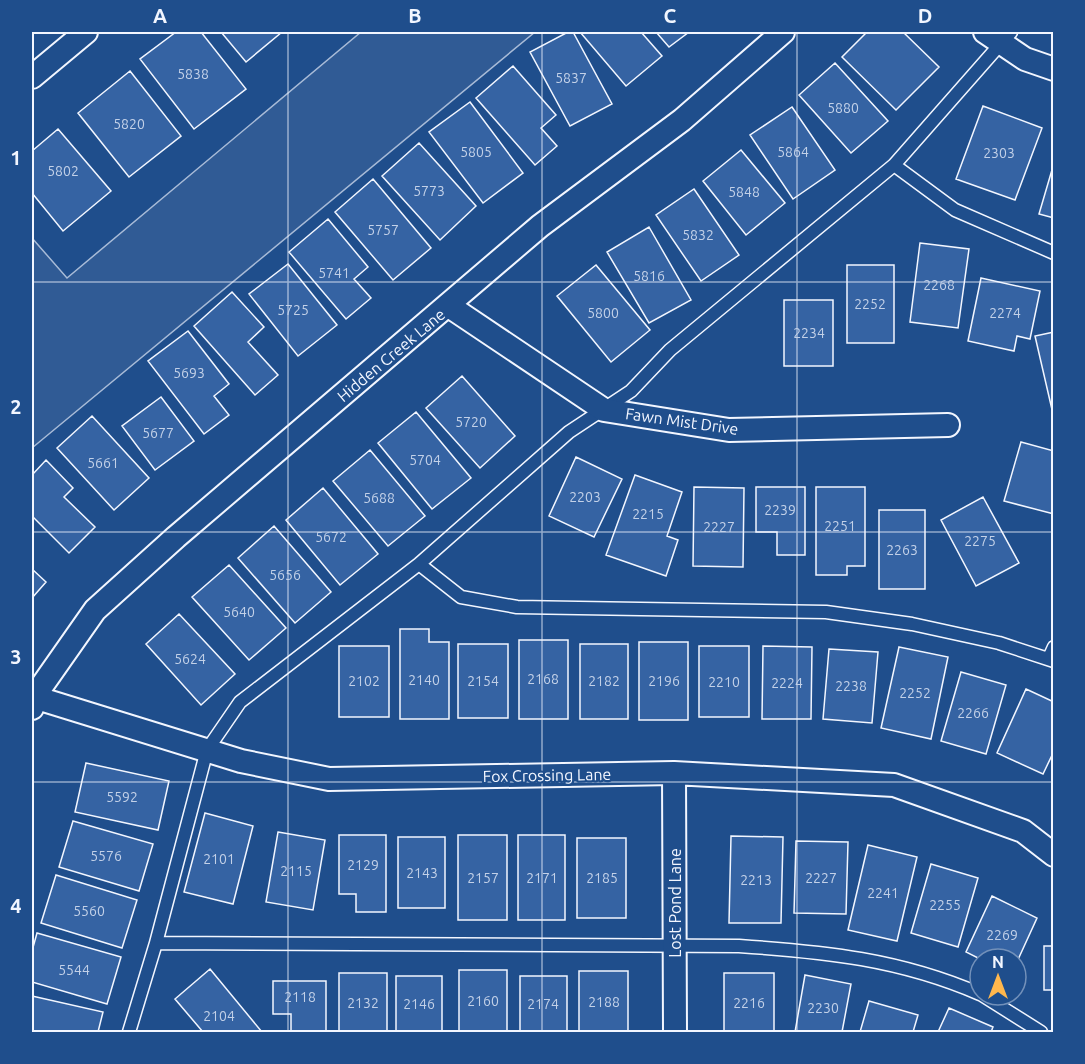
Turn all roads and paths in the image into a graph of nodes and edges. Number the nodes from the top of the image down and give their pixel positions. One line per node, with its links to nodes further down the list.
1 (86, 32): 5 (street)
2 (783, 32): 8 (street, Hidden Creek Lane)
3 (999, 36): 4 (street); 6 (lane)
4 (1053, 69)
5 (32, 77)
6 (894, 165): 7 (lane); 9 (lane)
7 (1053, 253)
8 (449, 306): 9 (street, Fawn Mist Drive); 13 (street, Hidden Creek Lane)
9 (604, 410): 10 (street, Fawn Mist Drive); 11 (lane)
10 (948, 425)
11 (419, 564): 12 (lane); 14 (lane)
12 (1052, 655)
13 (33, 703): 14 (street, Fox Crossing Lane)
14 (207, 750): 15 (street, Fox Crossing Lane); 17 (lane)
15 (675, 773): 16 (street, Fox Crossing Lane); 18 (street, Lost Pond Lane)
16 (1053, 855)
17 (156, 943): 18 (lane); 21 (lane)
18 (675, 946): 19 (lane); 22 (street, Lost Pond Lane)
19 (968, 989)
20 (1002, 1007): 23 (lane)
21 (129, 1032)
22 (675, 1032)
23 (1041, 1032)

